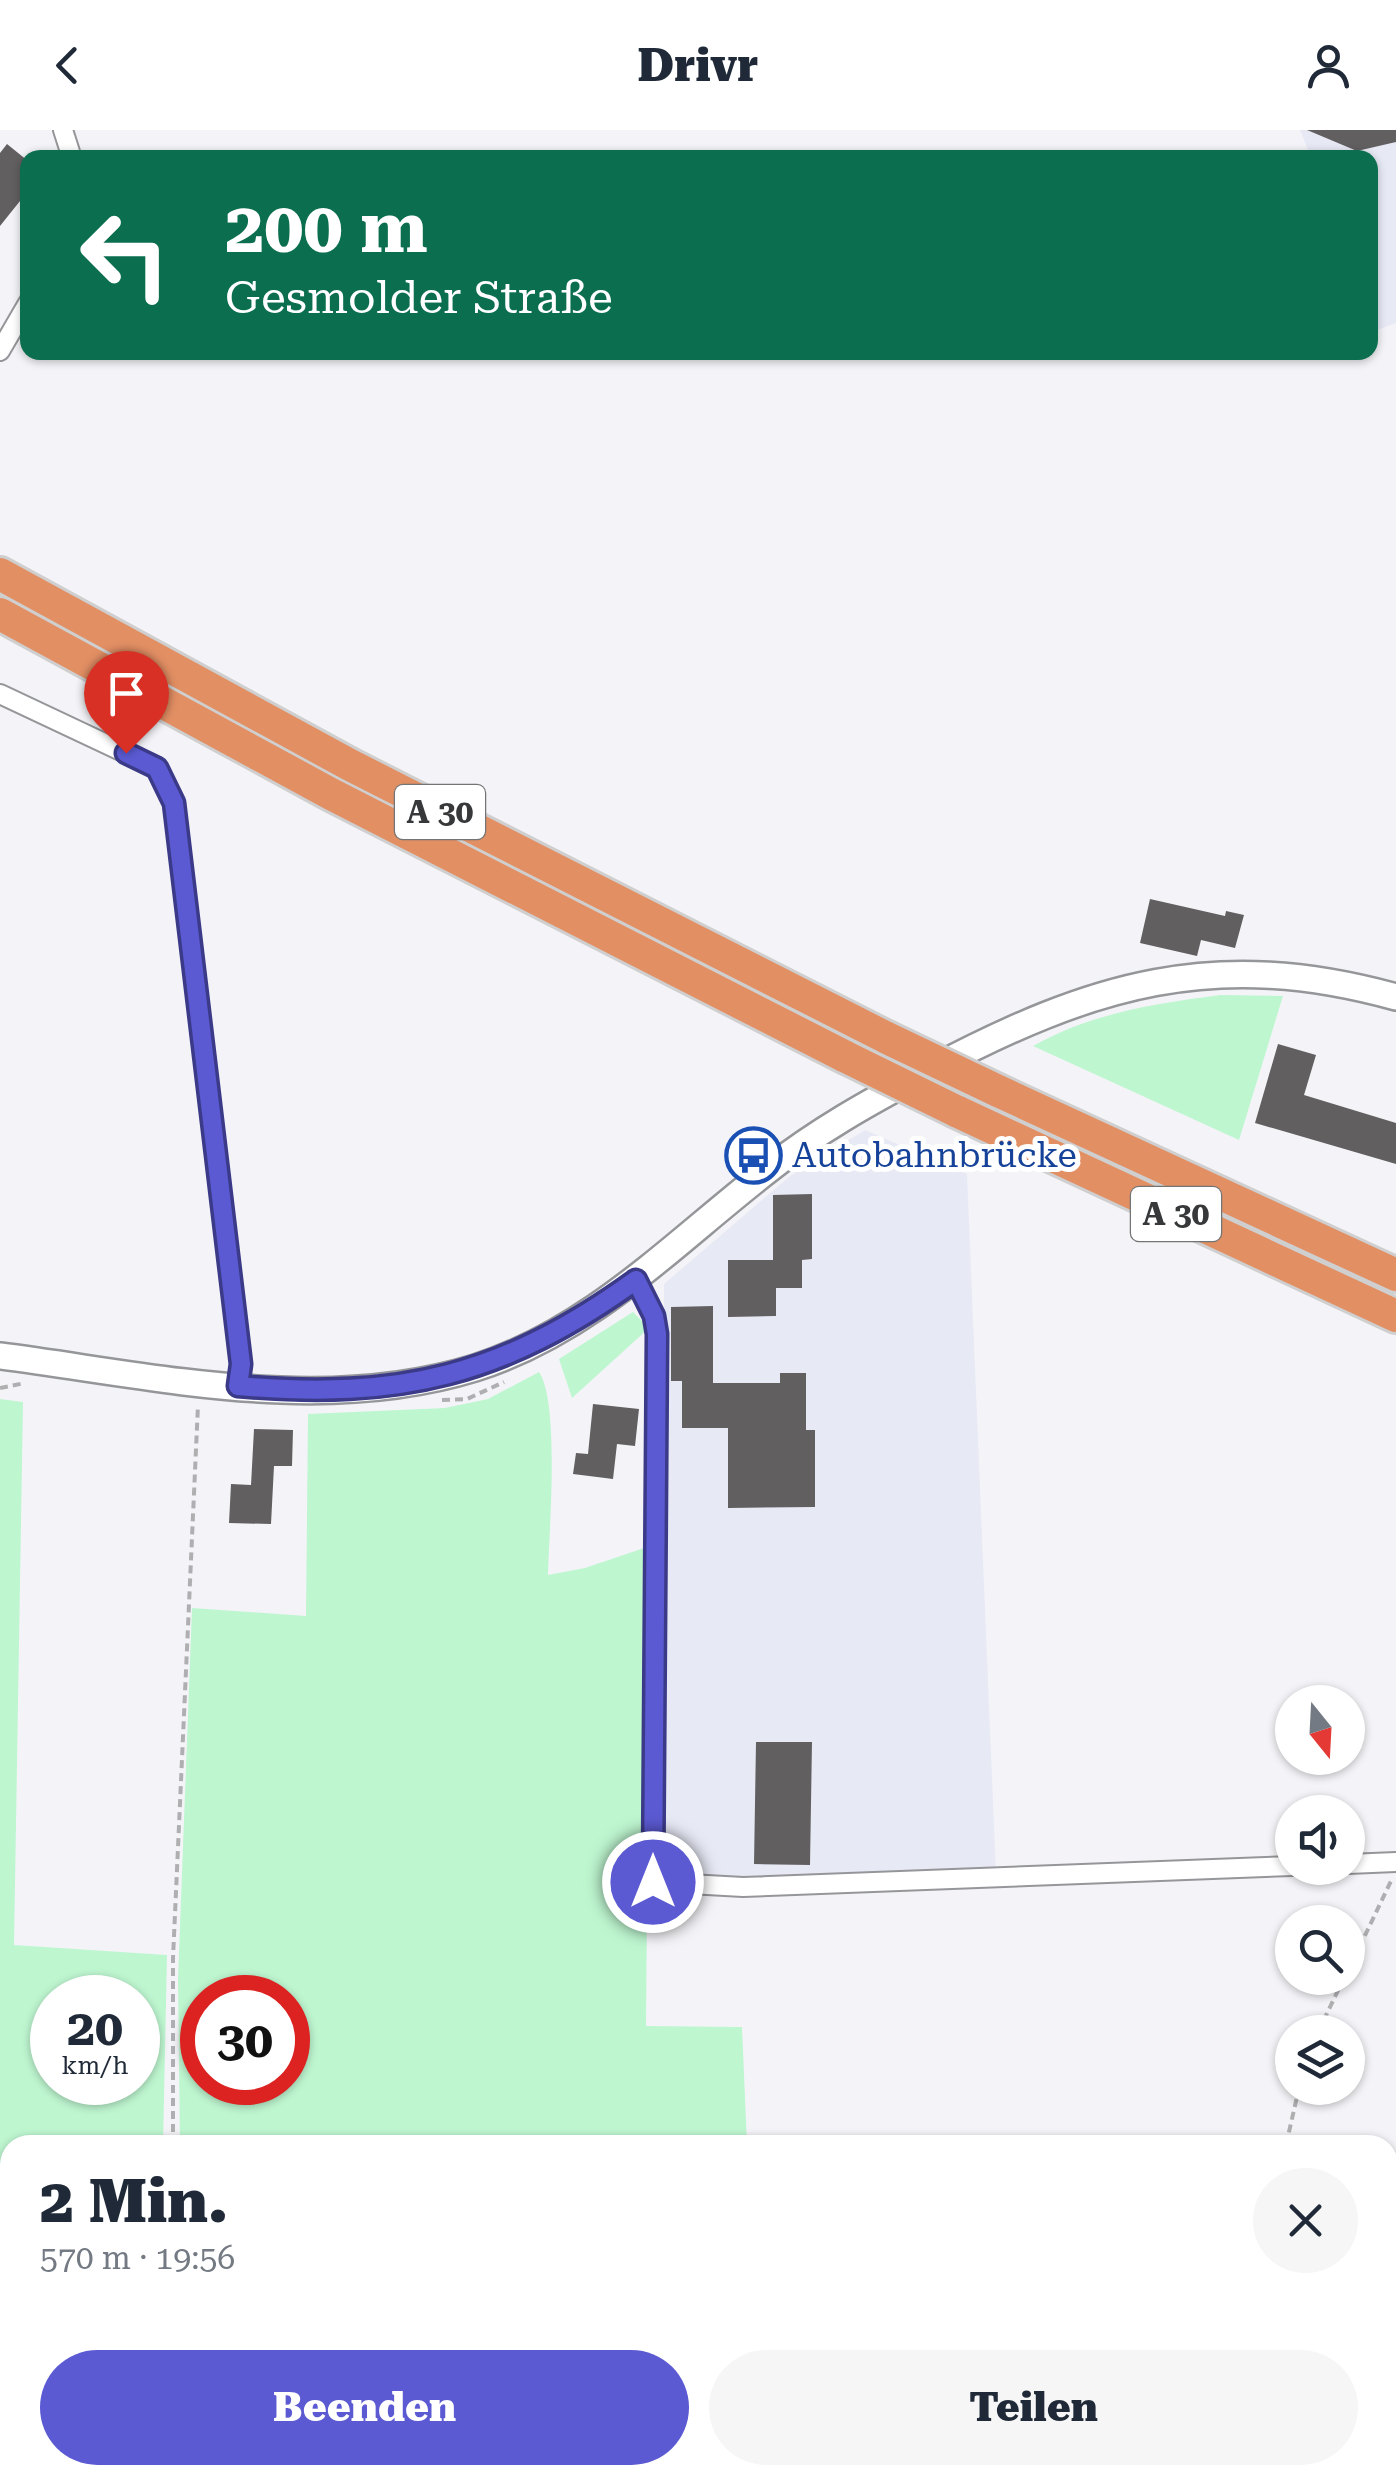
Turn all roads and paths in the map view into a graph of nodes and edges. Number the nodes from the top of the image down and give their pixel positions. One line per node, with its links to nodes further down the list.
1 (20, 317): 2 (street)
2 (0, 351)
3 (0, 574): 7 (highway, A 30, bridge)
4 (0, 614): 9 (highway, A 30, bridge)
5 (0, 694): 12 (street)
6 (1396, 997): 8 (street)
7 (1396, 1275)
8 (636, 1280): 12 (street); 15 (street)
9 (1396, 1316)
10 (0, 1356): 11 (street)
11 (202, 1382): 12 (street); 18 (path)
12 (238, 1386)
13 (1365, 1865): 14 (street)
14 (1396, 1866): 16 (path)
15 (1275, 1867)
16 (1365, 1934)
17 (1295, 2105): 19 (path)
18 (173, 2135)
19 (1288, 2135)

